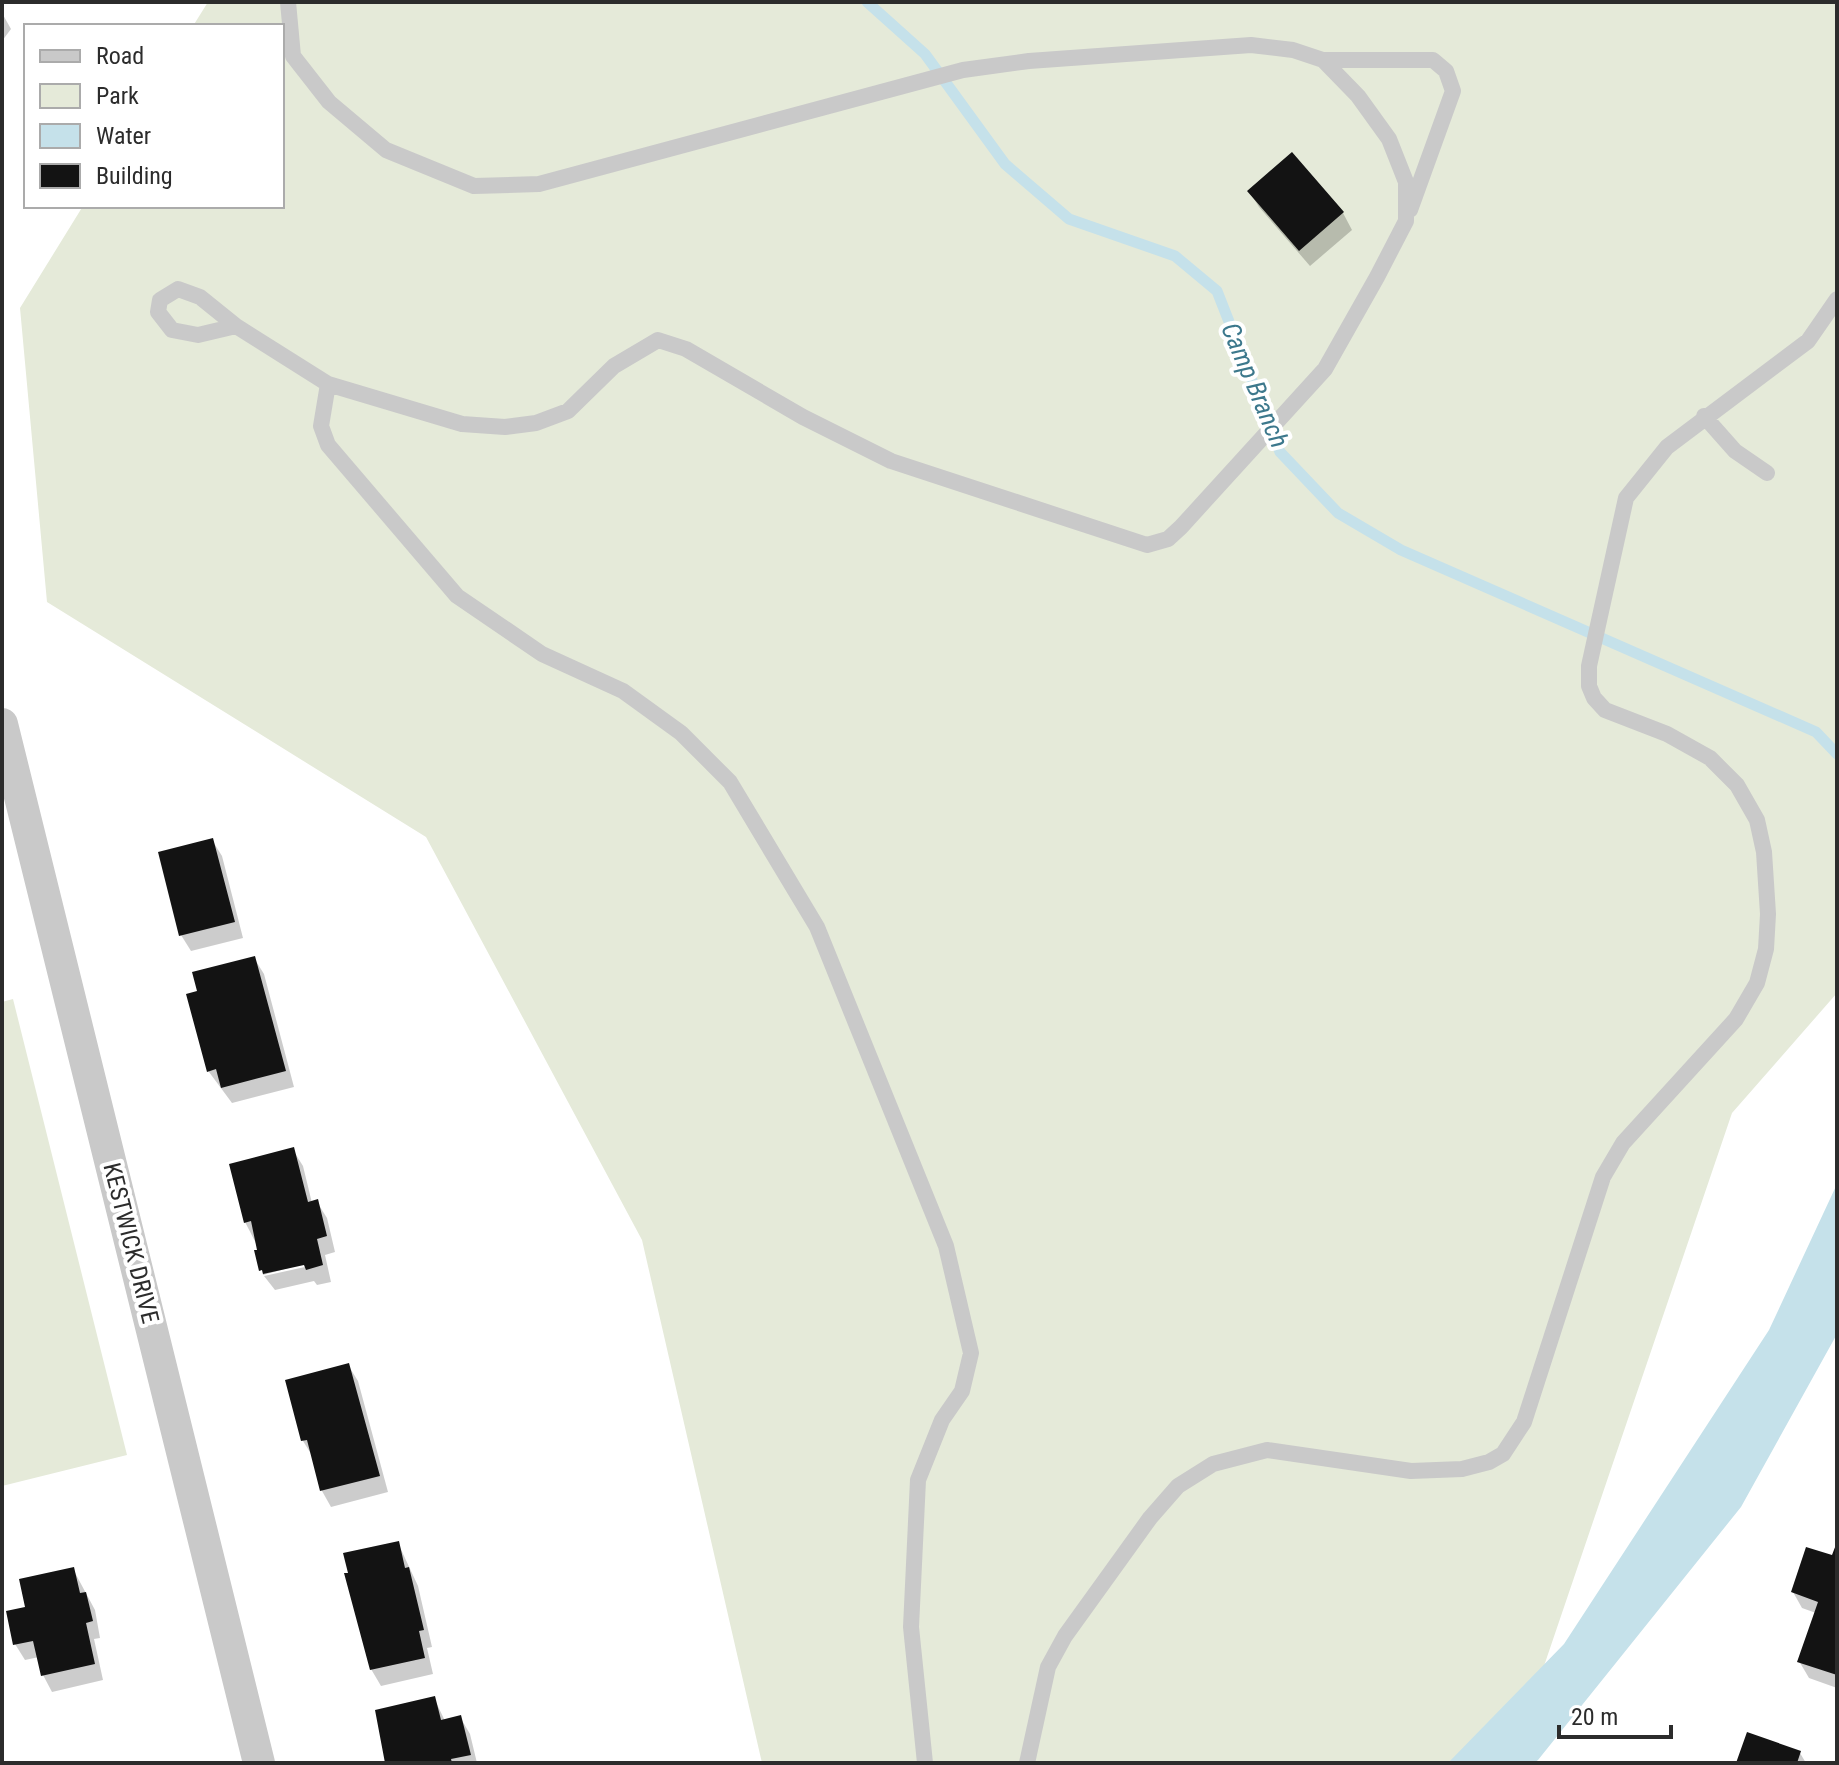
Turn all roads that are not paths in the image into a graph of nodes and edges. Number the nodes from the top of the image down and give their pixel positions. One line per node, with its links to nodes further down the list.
1 (288, 2): 2 (lane)
2 (1323, 60): 3 (lane); 3 (lane)
3 (1406, 221): 6 (lane)
4 (1837, 299): 7 (lane)
5 (236, 326): 6 (lane)
6 (328, 384): 11 (lane)
7 (1704, 416): 8 (lane); 12 (lane)
8 (1767, 473)
9 (2, 724): 10 (street, KESTWICK DRIVE)
10 (259, 1763)
11 (925, 1763)
12 (1027, 1763)

